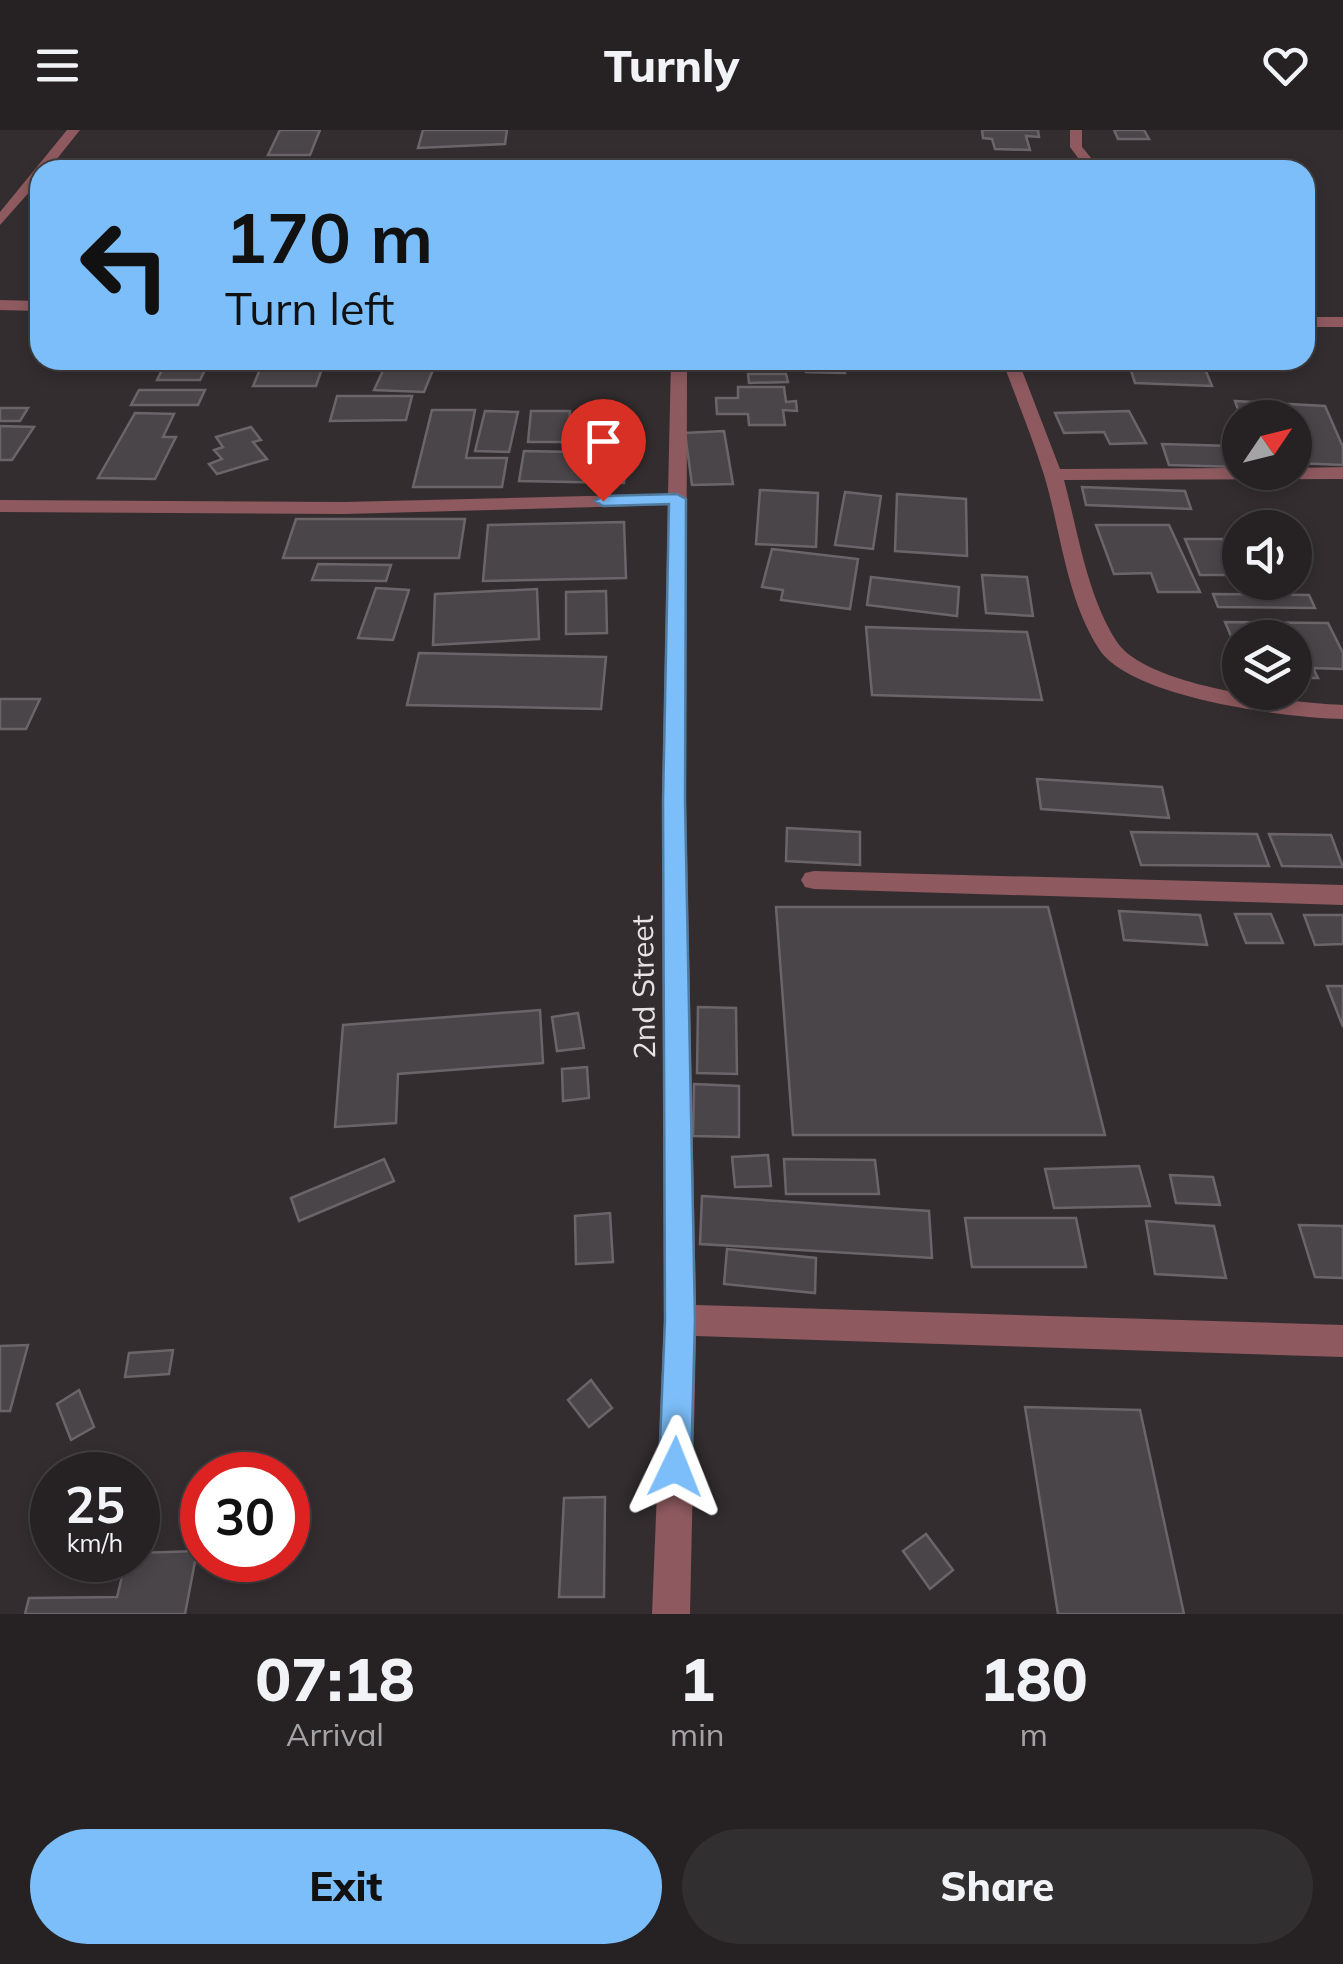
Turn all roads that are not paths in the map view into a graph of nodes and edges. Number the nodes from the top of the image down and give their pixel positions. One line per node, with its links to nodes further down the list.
1 (74, 130): 3 (street)
2 (1076, 130): 4 (street)
3 (49, 160)
4 (1086, 160)
5 (30, 184): 6 (street)
6 (0, 221)
7 (0, 305): 8 (street)
8 (30, 306)
9 (1315, 322): 10 (street)
10 (1343, 322)
11 (679, 370): 15 (street, 2nd Street)
12 (1014, 370): 14 (street)
13 (1343, 473): 14 (street)
14 (1053, 475): 17 (street)
15 (677, 499): 16 (street); 20 (street, 2nd Street)
16 (0, 506)
17 (1343, 712)
18 (814, 880): 19 (street)
19 (1343, 894)
20 (680, 1320): 21 (street); 22 (street, 2nd Street)
21 (1343, 1341)
22 (671, 1614)

